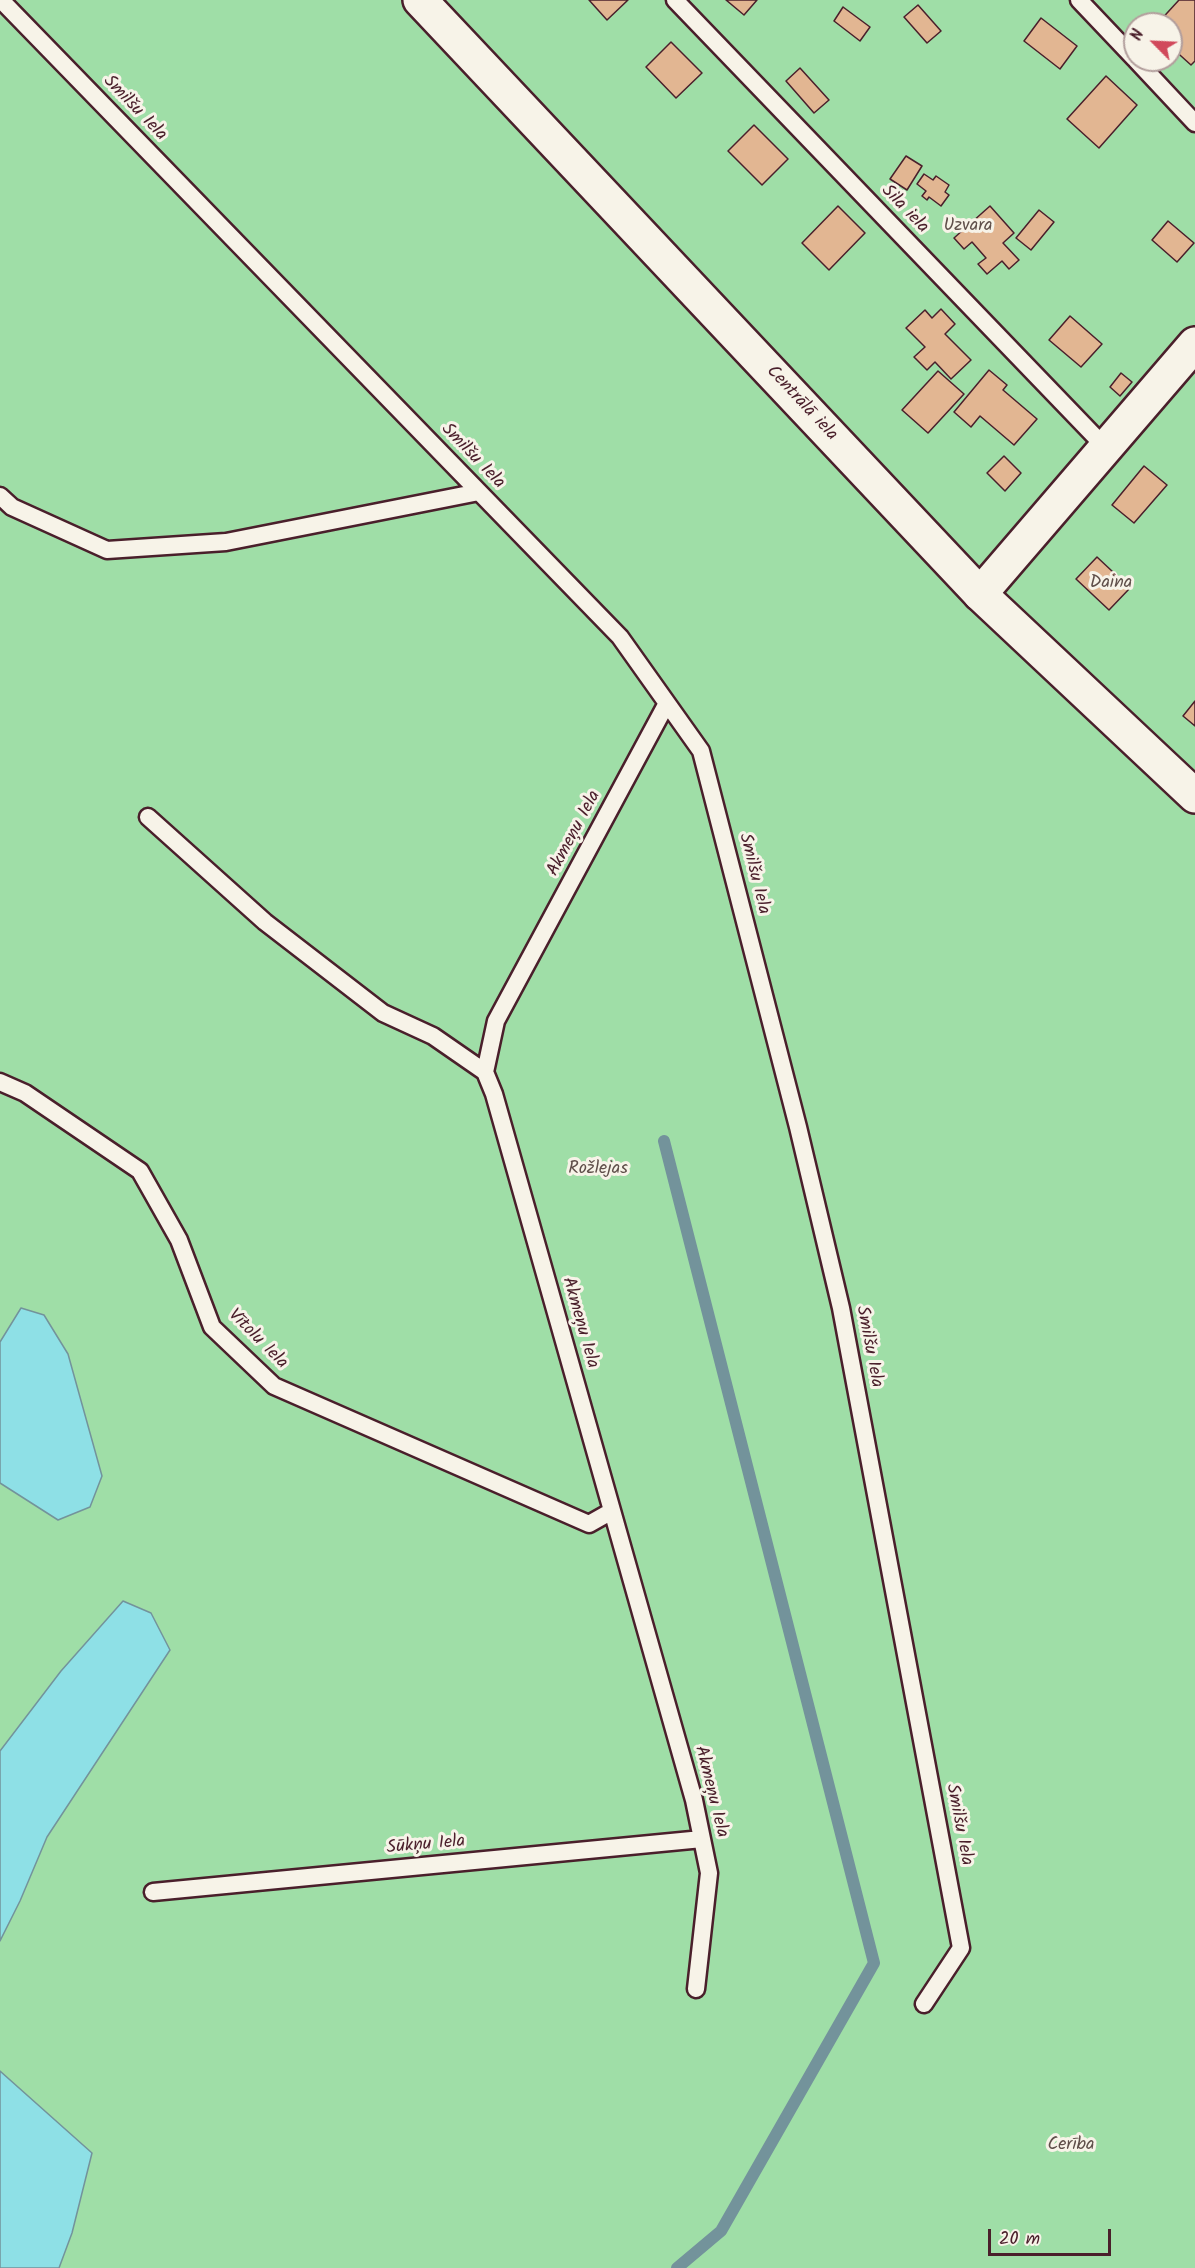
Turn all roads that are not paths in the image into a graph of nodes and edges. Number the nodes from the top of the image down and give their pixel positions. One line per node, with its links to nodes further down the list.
1 (1, 0): 10 (lane, Smilšu Iela)
2 (420, 0): 12 (street, Centrālā iela)
3 (675, 0): 9 (lane, Sila iela)
4 (1079, 0): 5 (lane)
5 (1123, 46)
6 (1147, 72): 7 (lane)
7 (1195, 123)
8 (1195, 344): 9 (street)
9 (1105, 447): 12 (street)
10 (479, 492): 11 (lane); 13 (lane, Smilšu Iela)
11 (4, 507)
12 (980, 594): 14 (street, Centrālā iela)
13 (667, 703): 16 (lane, Akmeņu Iela); 22 (lane, Smilšu Iela)
14 (1195, 796)
15 (148, 817): 16 (lane)
16 (485, 1072): 18 (lane, Akmeņu Iela)
17 (0, 1082): 18 (lane, Vītolu Iela)
18 (612, 1511): 19 (lane, Akmeņu Iela)
19 (702, 1839): 20 (lane, Sūkņu Iela); 21 (lane, Akmeņu Iela)
20 (153, 1892)
21 (696, 1989)
22 (924, 2004)

